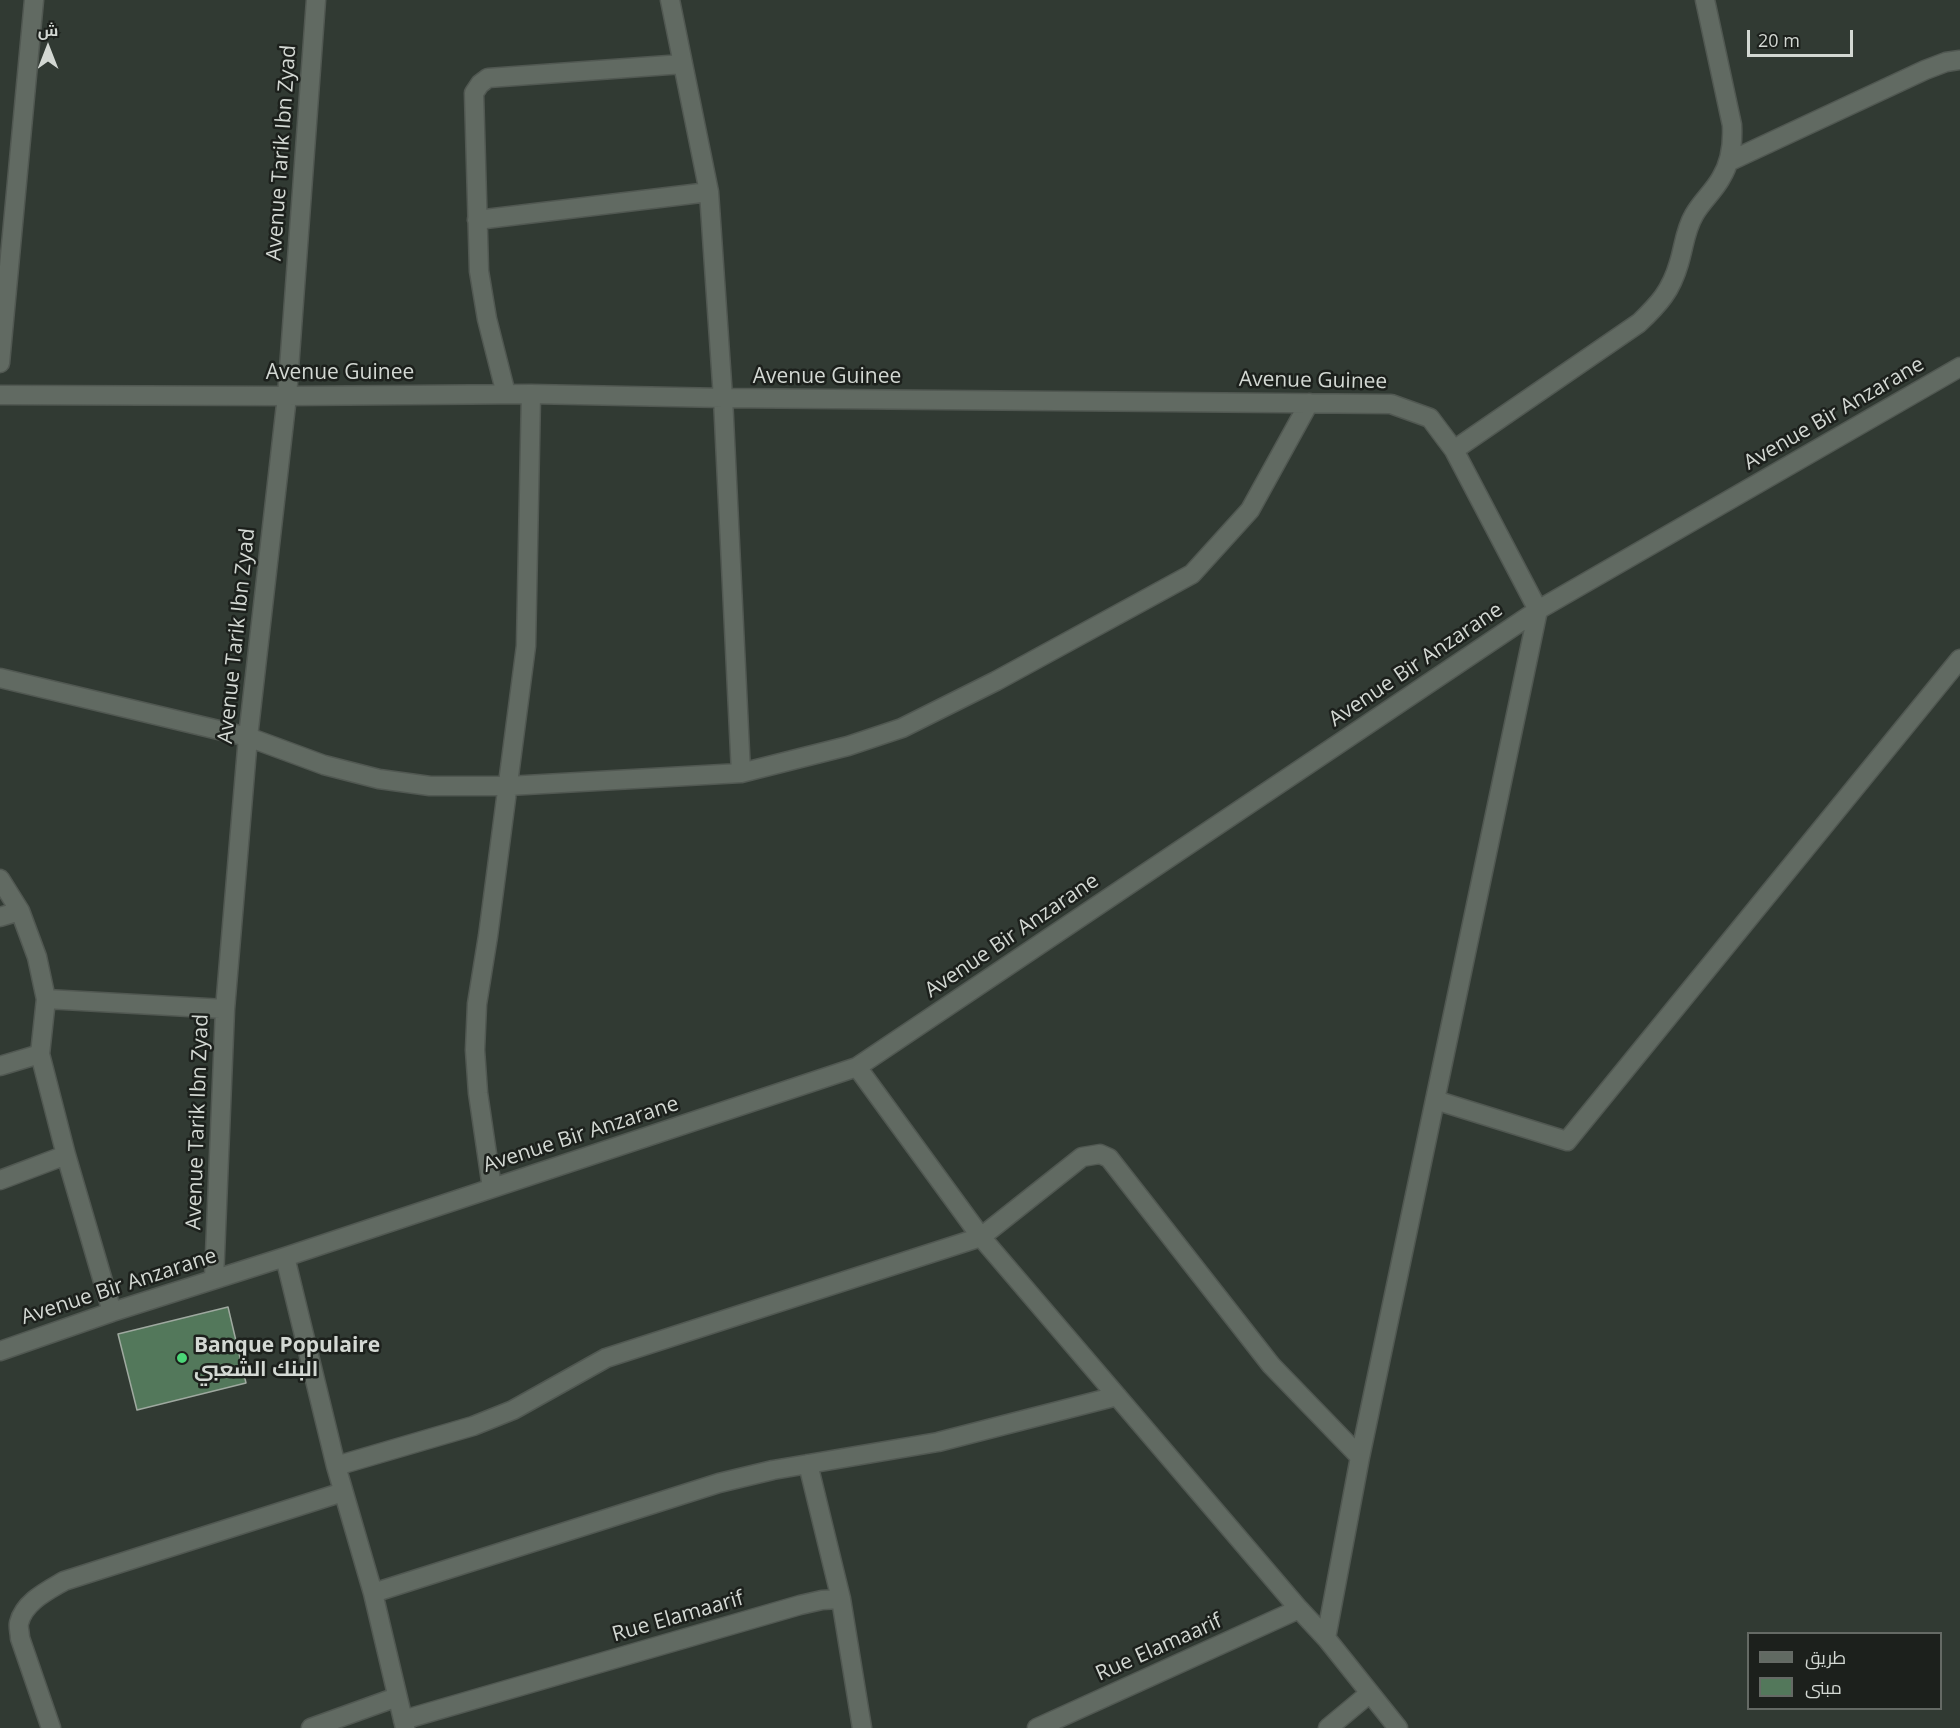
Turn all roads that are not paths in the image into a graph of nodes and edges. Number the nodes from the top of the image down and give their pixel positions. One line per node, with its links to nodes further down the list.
1 (34, 0): 10 (street)
2 (316, 0): 15 (street, Avenue Tarik Ibn Zyad)
3 (670, 0): 6 (street)
4 (1705, 0): 7 (street)
5 (1960, 60): 7 (street)
6 (683, 64): 8 (street); 9 (street)
7 (1728, 162): 18 (street)
8 (709, 192): 9 (street); 16 (street)
9 (477, 220): 12 (street)
10 (0, 363)
11 (1960, 367): 19 (street, Avenue Bir Anzarane)
12 (506, 394): 13 (street, Avenue Guinee); 15 (street, Avenue Guinee)
13 (531, 394): 16 (street, Avenue Guinee); 24 (street)
14 (0, 395): 15 (street, Avenue Guinee)
15 (287, 396): 22 (street, Avenue Tarik Ibn Zyad)
16 (723, 398): 17 (street, Avenue Guinee); 23 (street)
17 (1309, 403): 18 (street, Avenue Guinee); 23 (street)
18 (1454, 450): 19 (street, Avenue Guinee)
19 (1538, 610): 32 (street, Avenue Bir Anzarane); 33 (street)
20 (1960, 659): 33 (street)
21 (0, 678): 22 (street)
22 (248, 737): 24 (street); 29 (street, Avenue Tarik Ibn Zyad)
23 (741, 773): 24 (street)
24 (508, 786): 36 (street)
25 (0, 879): 26 (street)
26 (20, 911): 27 (street); 28 (street)
27 (0, 917)
28 (46, 999): 29 (street); 30 (street)
29 (225, 1009): 39 (street, Avenue Tarik Ibn Zyad)
30 (40, 1054): 31 (street); 34 (street)
31 (0, 1066)
32 (857, 1067): 36 (street, Avenue Bir Anzarane); 37 (street)
33 (1435, 1100): 43 (street)
34 (66, 1155): 35 (street); 40 (street)
35 (0, 1180)
36 (492, 1188): 38 (street, Avenue Bir Anzarane)
37 (981, 1237): 42 (street); 43 (street); 45 (street)
38 (285, 1257): 39 (street, Avenue Bir Anzarane); 45 (street)
39 (214, 1279): 40 (street, Avenue Bir Anzarane)
40 (112, 1312): 41 (street, Avenue Bir Anzarane)
41 (0, 1351)
42 (1117, 1396): 44 (street); 49 (street)
43 (1360, 1457): 50 (street)
44 (808, 1464): 47 (street); 48 (street)
45 (336, 1466): 46 (street)
46 (343, 1492): 47 (street); 54 (street)
47 (373, 1593): 52 (street)
48 (841, 1599): 53 (street, Rue Elamaarif); 56 (street)
49 (1299, 1609): 50 (street); 57 (street, Rue Elamaarif)
50 (1326, 1638): 51 (street)
51 (1370, 1693): 58 (street); 59 (street)
52 (398, 1697): 53 (street); 55 (street)
53 (404, 1724)
54 (51, 1728)
55 (311, 1728)
56 (862, 1728)
57 (1036, 1728)
58 (1329, 1728)
59 (1398, 1728)

